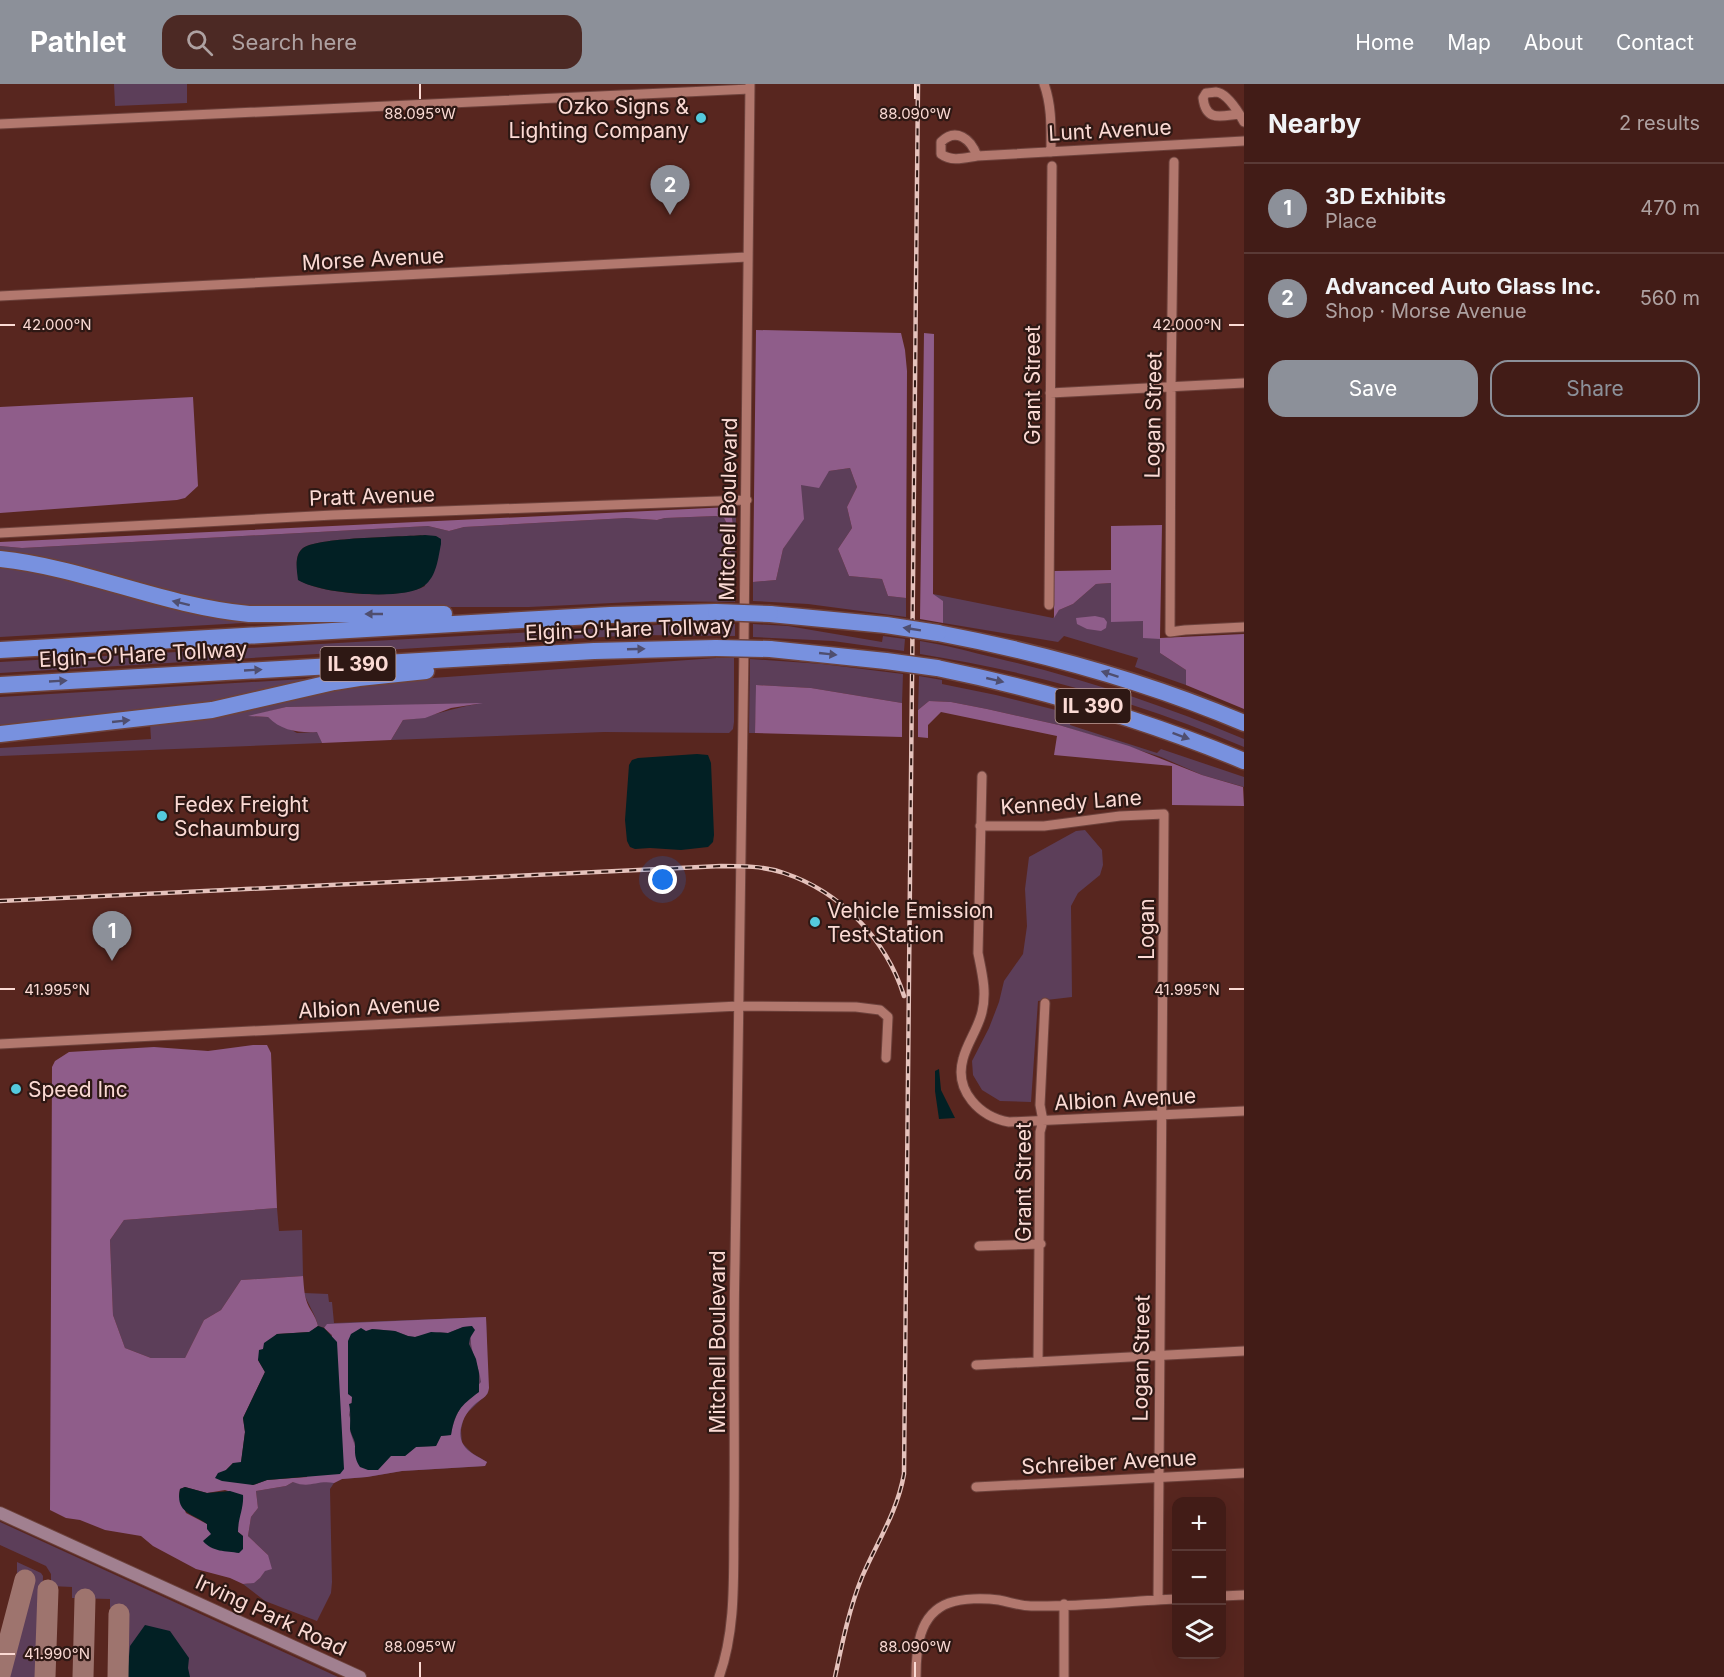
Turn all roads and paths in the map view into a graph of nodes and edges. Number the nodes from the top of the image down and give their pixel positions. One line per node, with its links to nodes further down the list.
1 (1044, 84): 5 (street)
2 (750, 87): 3 (street); 9 (street, Mitchell Boulevard)
3 (0, 124)
4 (1244, 141): 5 (street, Lunt Avenue)
5 (1051, 152): 6 (street, Lunt Avenue)
6 (977, 156)
7 (1174, 162): 12 (street, Logan Street)
8 (1052, 166): 13 (street, Grant Street)
9 (747, 257): 10 (street, Morse Avenue); 14 (street, Mitchell Boulevard)
10 (0, 296)
11 (1244, 384): 12 (street)
12 (1171, 386): 13 (street); 19 (street, Logan Street)
13 (1050, 393): 17 (street, Grant Street)
14 (747, 500): 15 (street, Pratt Avenue); 30 (street, Mitchell Boulevard)
15 (0, 533)
16 (0, 559): 18 (highway, one-way to 16)
17 (1049, 605)
18 (559, 618): 20 (highway, Elgin-O'Hare Tollway / IL 390); 23 (highway, Elgin-O'Hare Tollway / IL 390, one-way to 18, bridge)
19 (1244, 627)
20 (0, 650)
21 (594, 651): 22 (highway, Elgin-O'Hare Tollway / IL 390, one-way to 21); 24 (highway, one-way to 21); 25 (highway, Elgin-O'Hare Tollway / IL 390, one-way to 25, bridge)
22 (0, 685)
23 (1244, 723)
24 (0, 734)
25 (1244, 761)
26 (982, 776): 28 (street)
27 (1164, 814): 28 (street, Kennedy Lane); 34 (street, Logan)
28 (980, 826): 35 (street, Albion Avenue)
29 (1046, 1003): 35 (street, Grant Street)
30 (739, 1006): 31 (street, Albion Avenue); 32 (street); 52 (street, Mitchell Boulevard)
31 (0, 1044)
32 (886, 1059)
33 (1244, 1111): 34 (street, Albion Avenue)
34 (1162, 1116): 35 (street, Albion Avenue); 39 (street, Logan Street)
35 (1043, 1121): 36 (street, Grant Street)
36 (1041, 1244): 37 (street); 40 (street, Grant Street)
37 (979, 1246)
38 (1244, 1351): 39 (street)
39 (1159, 1356): 40 (street); 43 (street, Logan Street)
40 (1038, 1362): 41 (street)
41 (976, 1365)
42 (1244, 1473): 43 (street, Schreiber Avenue)
43 (1158, 1478): 44 (street, Schreiber Avenue); 49 (street, Logan Street)
44 (976, 1487)
45 (0, 1513): 51 (main road, Irving Park Road)
46 (1244, 1595): 47 (street)
47 (1226, 1596)
48 (1172, 1599): 49 (street)
49 (1158, 1600): 50 (street)
50 (1065, 1604): 53 (street); 54 (street)
51 (360, 1677)
52 (719, 1677)
53 (916, 1677)
54 (1064, 1677)

